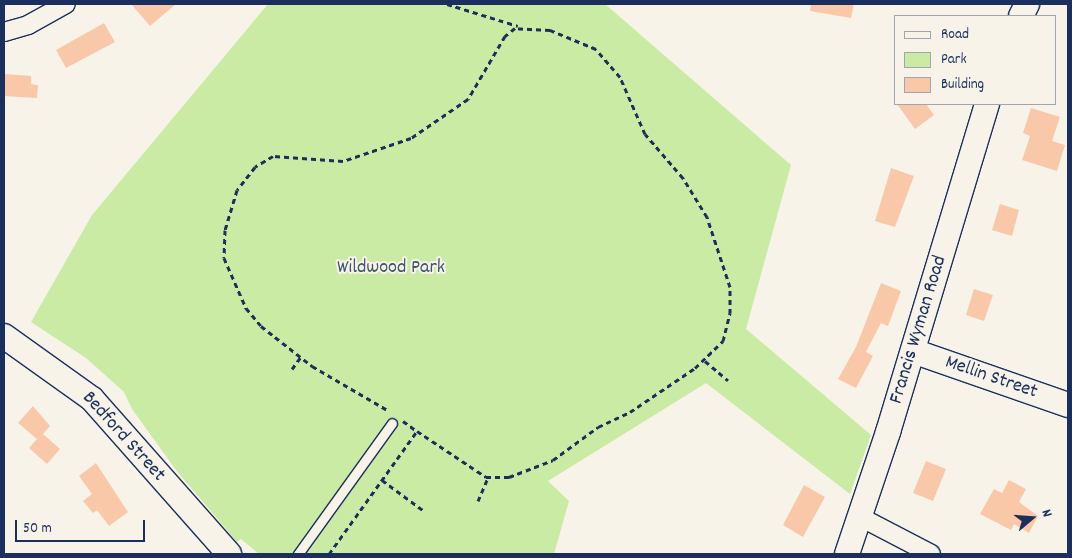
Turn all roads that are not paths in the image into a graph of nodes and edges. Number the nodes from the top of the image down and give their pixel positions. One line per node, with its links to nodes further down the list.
1 (66, 4): 2 (street)
2 (4, 32)
3 (987, 105): 5 (main road, Francis Wyman Road)
4 (4, 336): 9 (main road, Bedford Street)
5 (913, 351): 6 (main road, Mellin Street); 8 (main road, Francis Wyman Road)
6 (1068, 405)
7 (392, 423): 10 (lane)
8 (860, 517): 11 (main road, Francis Wyman Road); 12 (street)
9 (229, 554)
10 (298, 554)
11 (847, 554)
12 (931, 554)

